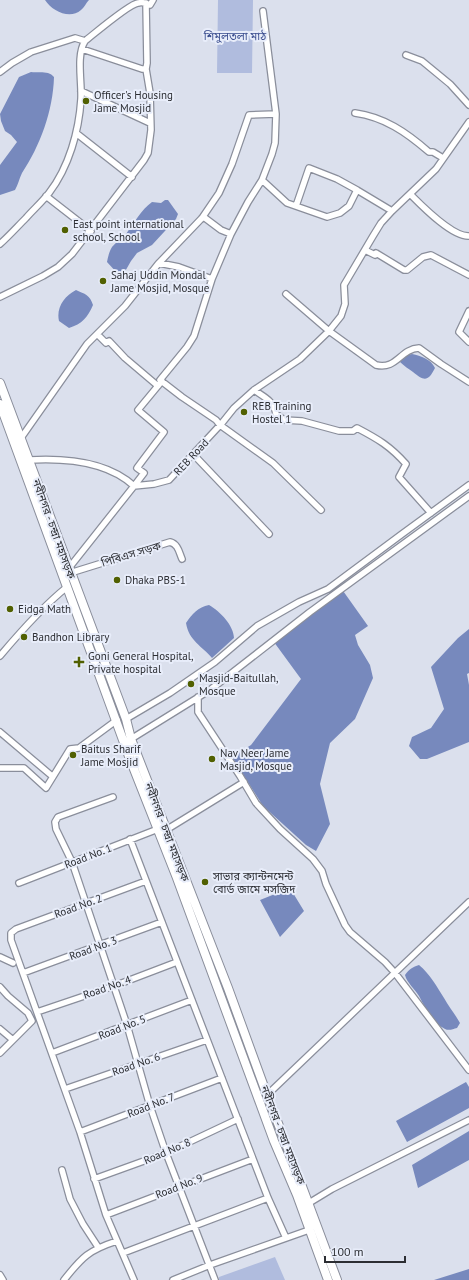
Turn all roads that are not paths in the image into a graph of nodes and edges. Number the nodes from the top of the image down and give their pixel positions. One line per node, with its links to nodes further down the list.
1 (153, 0): 2 (street)
2 (146, 3): 4 (street); 7 (street)
3 (263, 11): 12 (street)
4 (85, 41): 5 (street); 8 (street)
5 (82, 48): 7 (street); 9 (street)
6 (406, 55): 10 (street)
7 (146, 68): 14 (street)
8 (0, 72)
9 (81, 91): 14 (street); 15 (street)
10 (469, 105)
11 (355, 113): 16 (street)
12 (276, 114): 18 (street); 24 (street)
13 (469, 122): 16 (street, REB Road)
14 (150, 124): 17 (street)
15 (76, 133): 17 (street); 21 (street)
16 (443, 158): 20 (street, REB Road)
17 (132, 177): 25 (street)
18 (262, 180): 22 (street); 26 (street)
19 (357, 190): 22 (street); 22 (street); 23 (street)
20 (410, 194): 23 (street, REB Road); 27 (street)
21 (46, 196): 25 (street); 28 (street)
22 (296, 206)
23 (392, 211): 29 (street, REB Road)
24 (202, 218): 26 (street); 30 (street)
25 (91, 231): 34 (street)
26 (231, 234): 32 (street)
27 (469, 236)
28 (0, 244)
29 (365, 250): 31 (street); 36 (street, REB Road)
30 (159, 263): 32 (street); 37 (street)
31 (469, 275)
32 (212, 279): 41 (street)
33 (286, 294): 36 (street)
34 (0, 297)
35 (469, 311): 38 (street)
36 (329, 331): 39 (street); 42 (street, REB Road)
37 (97, 334): 41 (street); 45 (street)
38 (469, 342)
39 (469, 382)
40 (0, 383): 45 (highway, নবীনগর - চন্দ্রা মহাসড়ক)
41 (160, 384): 44 (street); 49 (street)
42 (254, 390): 44 (street, REB Road); 52 (street)
43 (0, 404): 56 (highway, নবীনগর - চন্দ্রা মহাসড়ক)
44 (220, 425): 46 (street, REB Road); 51 (street)
45 (20, 438): 47 (highway, নবীনগর - চন্দ্রা মহাসড়ক)
46 (193, 454): 49 (street, REB Road); 53 (street)
47 (29, 460): 49 (street); 55 (highway, নবীনগর - চন্দ্রা মহাসড়ক)
48 (469, 485): 52 (street)
49 (134, 486): 55 (street)
50 (469, 496): 58 (street)
51 (321, 510)
52 (430, 513): 59 (street)
53 (269, 534)
54 (182, 559): 55 (street, পিবিএস সড়ক)
55 (69, 570): 59 (highway, নবীনগর - চন্দ্রা মহাসড়ক)
56 (67, 587): 57 (street); 60 (highway, নবীনগর - চন্দ্রা মহাসড়ক)
57 (0, 656)
58 (198, 697): 62 (street); 65 (street)
59 (126, 719): 62 (highway, নবীনগর - চন্দ্রা মহাসড়ক)
60 (117, 720): 64 (street); 67 (highway, নবীনগর - চন্দ্রা মহাসড়ক)
61 (0, 732): 64 (street)
62 (131, 739): 68 (highway, নবীনগর - চন্দ্রা মহাসড়ক)
63 (0, 768): 64 (street)
64 (52, 776)
65 (244, 782): 68 (street); 81 (street)
66 (113, 797): 70 (street)
67 (158, 829): 69 (street, Road No. 1); 110 (highway, নবীনগর - চন্দ্রা মহাসড়ক)
68 (166, 830): 96 (highway, নবীনগর - চন্দ্রা মহাসড়ক)
69 (130, 839): 70 (street, Road No. 1); 71 (street)
70 (72, 862): 72 (street, Road No. 1); 74 (street)
71 (146, 881): 74 (street, Road No. 2); 75 (street)
72 (18, 883)
73 (469, 902): 81 (street)
74 (86, 903): 76 (street); 80 (street, Road No. 2)
75 (162, 922): 76 (street, Road No. 3); 78 (street)
76 (100, 945): 80 (street, Road No. 3); 82 (street)
77 (0, 957): 79 (street)
78 (177, 962): 82 (street, Road No. 4); 84 (street)
79 (13, 963)
80 (23, 973): 85 (street)
81 (395, 973): 93 (street); 96 (street)
82 (114, 986): 85 (street, Road No. 4); 86 (street)
83 (0, 987): 88 (street)
84 (192, 1000): 86 (street, Road No. 5); 89 (street)
85 (37, 1012): 91 (street)
86 (128, 1025): 91 (street, Road No. 5); 92 (street)
87 (0, 1029): 88 (street)
88 (13, 1040): 90 (street)
89 (207, 1040): 92 (street, Road No. 6); 94 (street)
90 (0, 1053)
91 (52, 1053): 95 (street)
92 (138, 1063): 95 (street, Road No. 6); 97 (street)
93 (469, 1070)
94 (222, 1078): 97 (street, Road No. 7); 98 (street)
95 (65, 1089): 100 (street)
96 (267, 1095): 107 (highway, নবীনগর - চন্দ্রা মহাসড়ক)
97 (150, 1106): 100 (street, Road No. 7); 101 (street)
98 (238, 1119): 101 (street, Road No. 8); 102 (street)
99 (469, 1120): 107 (street)
100 (80, 1132): 104 (street)
101 (166, 1153): 104 (street, Road No. 8); 105 (street)
102 (253, 1159): 105 (street, Road No. 9); 106 (street)
103 (62, 1170): 113 (street)
104 (94, 1179): 108 (street)
105 (179, 1187): 108 (street, Road No. 9); 109 (street)
106 (268, 1198): 109 (street); 111 (street)
107 (309, 1203): 121 (highway, নবীনগর - চন্দ্রা মহাসড়ক)
108 (106, 1214): 112 (street)
109 (194, 1225): 114 (street); 115 (street)
110 (309, 1230): 111 (street); 120 (highway, নবীনগর - চন্দ্রা মহাসড়ক)
111 (286, 1238): 115 (street)
112 (117, 1241): 113 (street); 114 (street)
113 (98, 1247): 116 (street)
114 (122, 1253): 117 (street)
115 (210, 1265): 118 (street); 119 (street)
116 (64, 1280)
117 (134, 1280)
118 (173, 1280)
119 (214, 1280)
120 (328, 1280)
121 (337, 1280)

